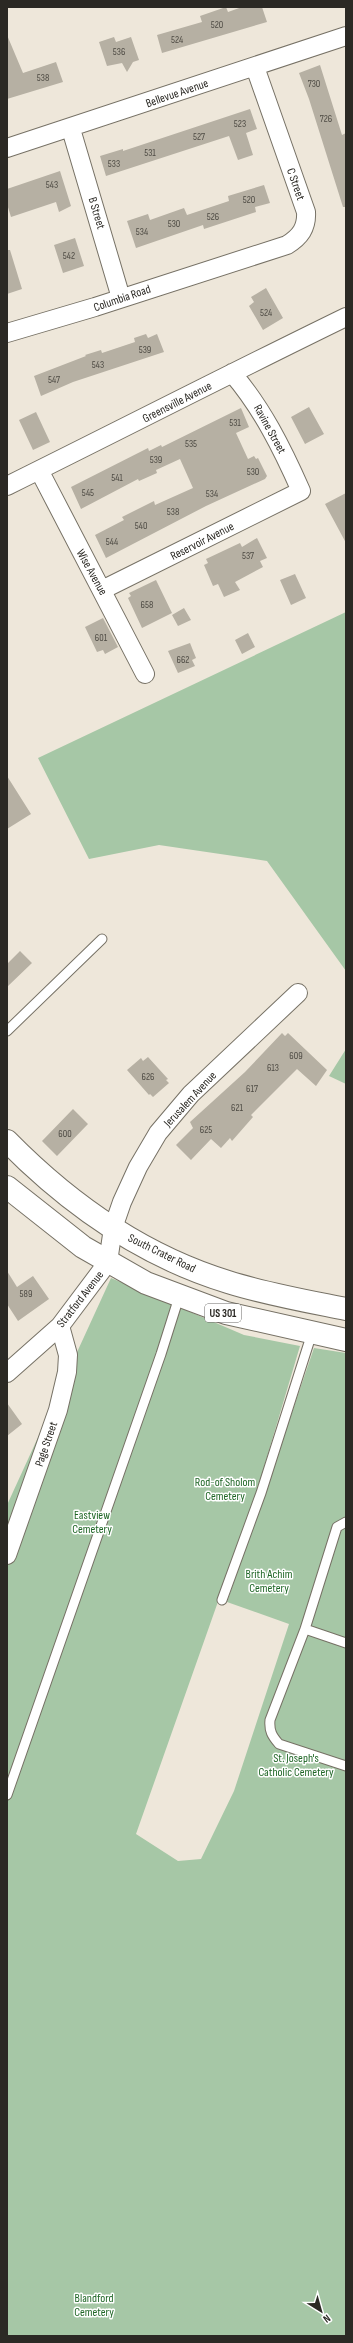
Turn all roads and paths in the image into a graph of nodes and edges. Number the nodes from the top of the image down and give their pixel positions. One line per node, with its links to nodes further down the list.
1 (346, 36): 2 (street, Bellevue Avenue)
2 (255, 66): 3 (street, Bellevue Avenue); 5 (street, C Street)
3 (71, 129): 4 (street, Bellevue Avenue); 6 (street, B Street)
4 (7, 148)
5 (236, 261): 6 (street, Columbia Road)
6 (121, 298): 8 (street, Columbia Road)
7 (346, 317): 9 (street, Greensville Avenue)
8 (7, 333)
9 (232, 373): 10 (street, Greensville Avenue); 12 (street, Ravine Street)
10 (39, 470): 11 (street, Greensville Avenue); 13 (street, Wise Avenue)
11 (7, 486)
12 (301, 491): 13 (street, Reservoir Avenue)
13 (102, 590): 14 (street, Wise Avenue)
14 (145, 674)
15 (102, 939): 17 (lane)
16 (298, 994): 20 (street, Jerusalem Avenue)
17 (7, 1031)
18 (7, 1141): 20 (main road, South Crater Road)
19 (7, 1187): 21 (main road, US 301)
20 (113, 1228): 21 (street, Stratford Avenue); 23 (main road, South Crater Road)
21 (108, 1262): 22 (main road, US 301); 24 (street, Stratford Avenue)
22 (179, 1297): 25 (main road, US 301); 34 (lane)
23 (346, 1309)
24 (60, 1326): 27 (street, Stratford Avenue); 29 (street, Page Street)
25 (312, 1333): 26 (main road, US 301); 30 (lane)
26 (346, 1340)
27 (7, 1373)
28 (346, 1522): 31 (lane)
29 (7, 1556)
30 (222, 1600)
31 (305, 1629): 32 (lane); 33 (lane)
32 (346, 1643)
33 (346, 1766)
34 (7, 1795)

